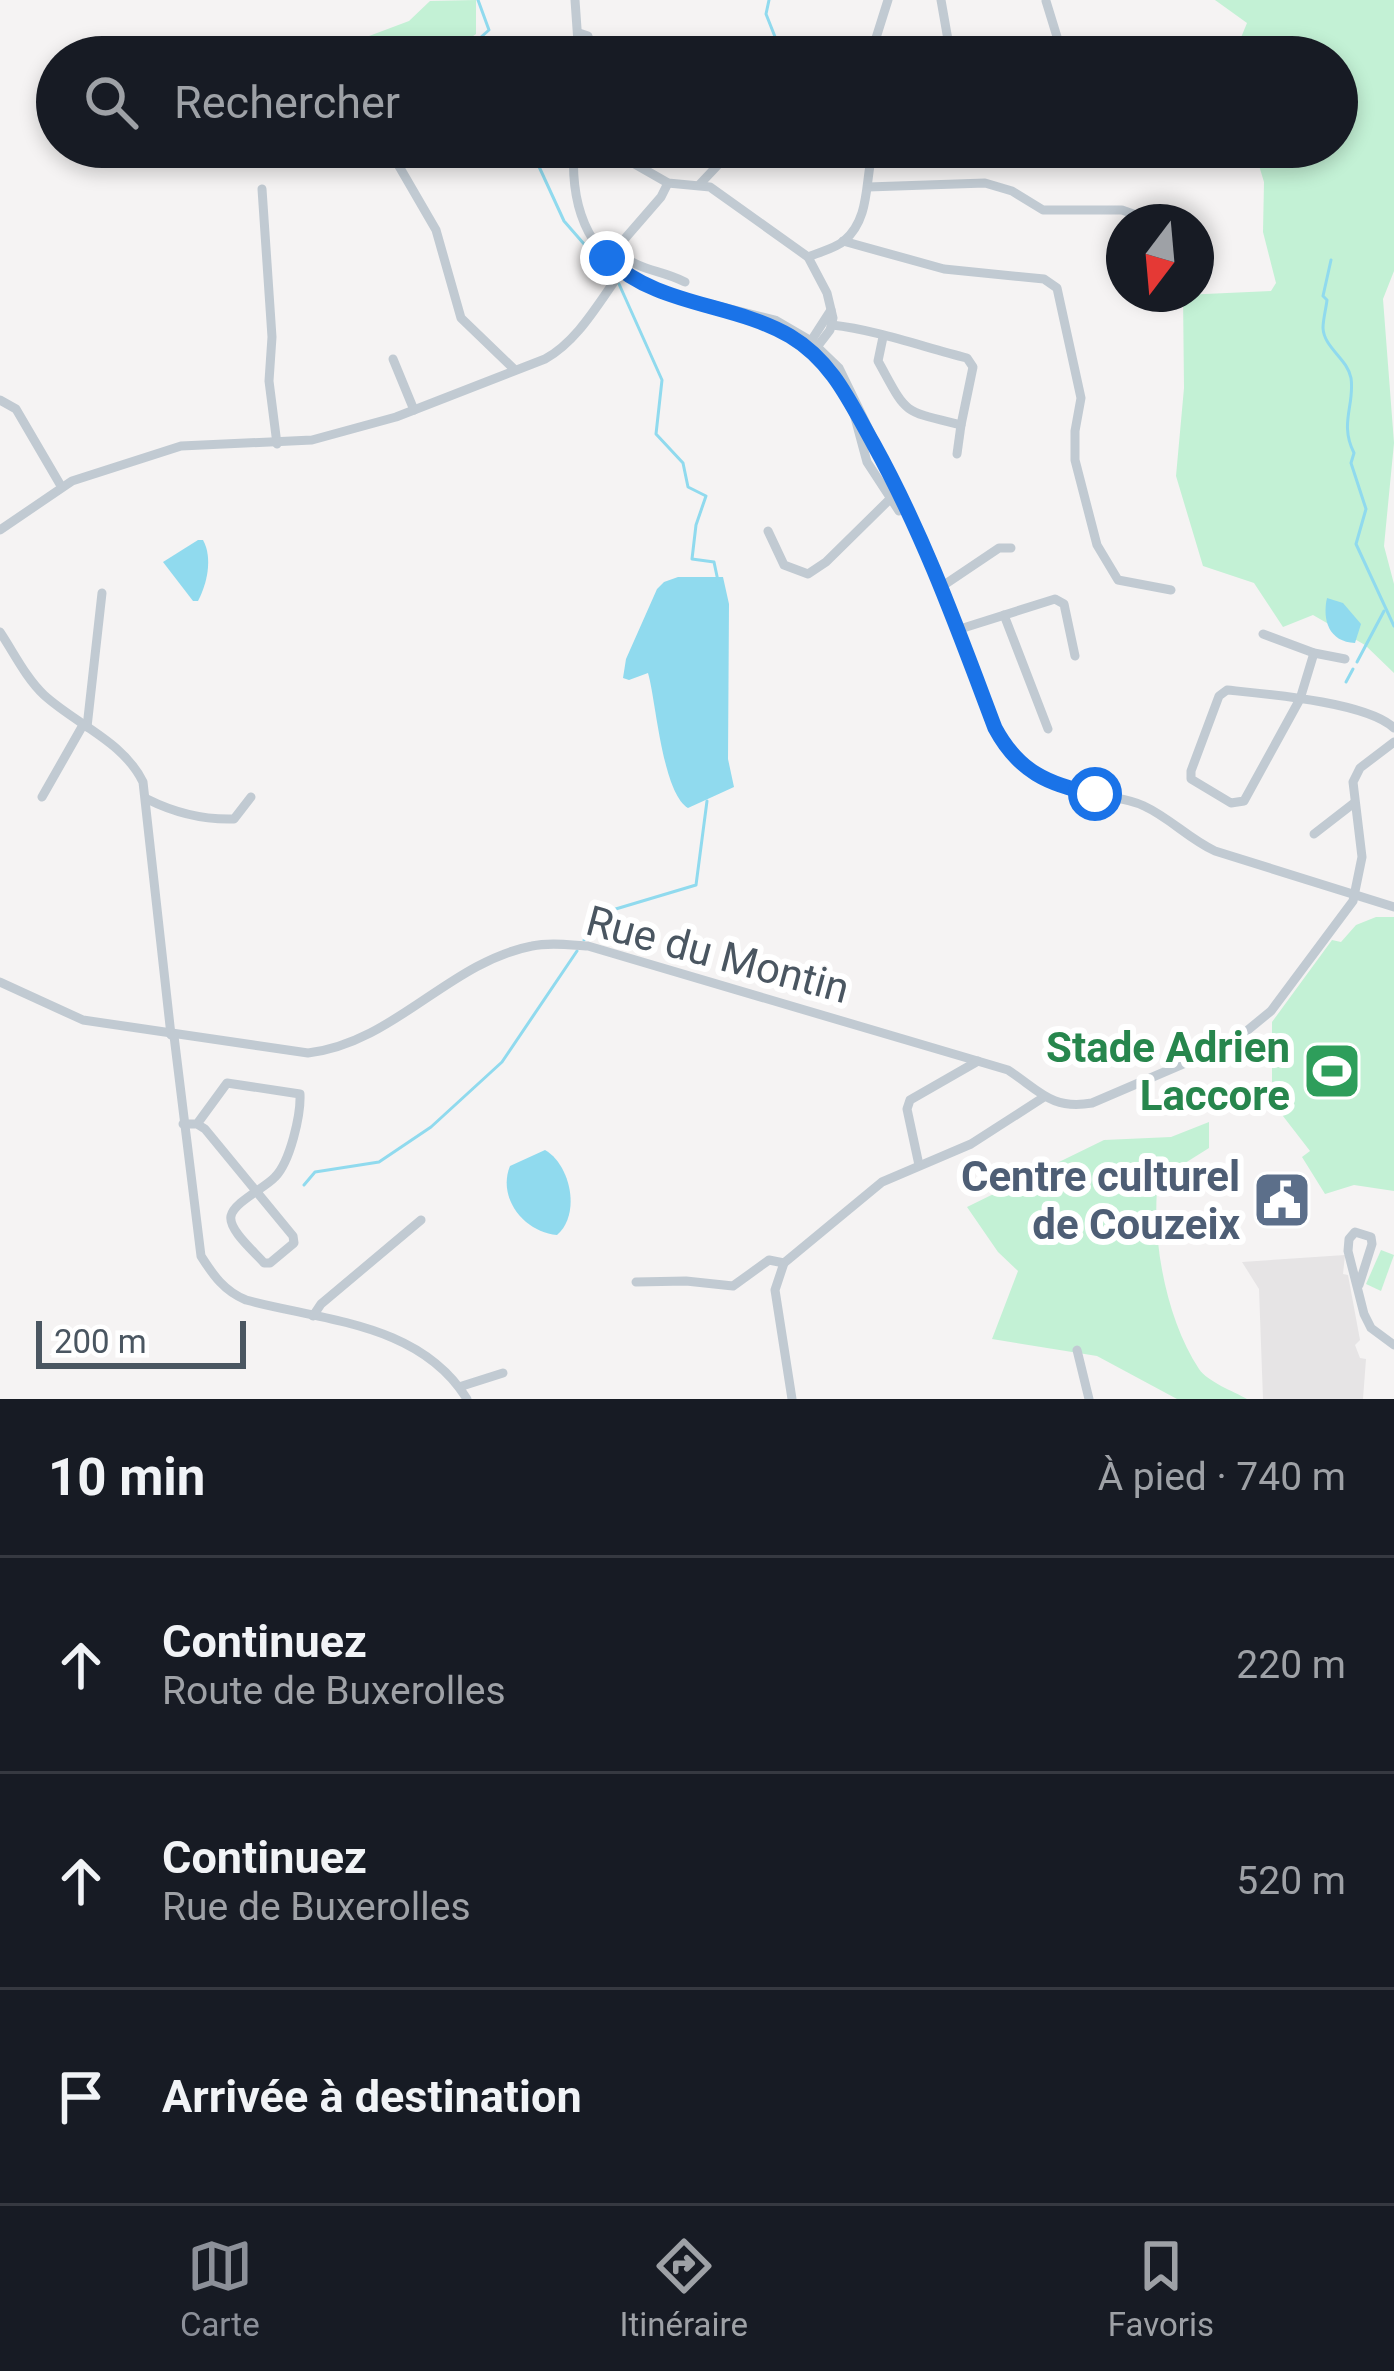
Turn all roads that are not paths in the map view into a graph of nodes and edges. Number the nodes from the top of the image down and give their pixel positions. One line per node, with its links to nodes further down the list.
1 (575, 0): 5 (street)
2 (888, 0): 6 (street)
3 (941, 0): 7 (street)
4 (1046, 1): 8 (street)
5 (584, 34)
6 (877, 36)
7 (947, 36)
8 (1057, 36)
9 (401, 168): 28 (street)
10 (574, 168): 21 (street)
11 (641, 168): 14 (street)
12 (719, 168): 15 (street)
13 (871, 168): 16 (street)
14 (668, 183): 15 (street); 22 (street)
15 (700, 184): 20 (street)
16 (868, 187): 18 (street); 19 (street)
17 (262, 189): 33 (street)
18 (1106, 210)
19 (843, 242): 20 (street); 44 (street)
20 (808, 257): 23 (street)
21 (621, 272): 26 (street); 28 (street)
22 (685, 282)
23 (831, 310): 24 (street); 26 (street)
24 (832, 325): 25 (street); 26 (street)
25 (884, 337): 32 (street); 32 (street)
26 (813, 346): 30 (street); 35 (street)
27 (392, 359): 31 (street)
28 (515, 370): 31 (street)
29 (0, 400): 37 (street)
30 (854, 408): 35 (street); 36 (street)
31 (414, 410): 33 (street)
32 (961, 425): 34 (street)
33 (277, 444): 37 (street)
34 (957, 454)
35 (891, 475): 36 (street); 43 (street)
36 (877, 480): 38 (street)
37 (61, 486): 40 (street)
38 (890, 499): 39 (street); 41 (street)
39 (899, 511)
40 (0, 530)
41 (768, 531)
42 (1011, 548): 43 (street)
43 (944, 585): 47 (street)
44 (1171, 590)
45 (102, 593): 54 (street)
46 (1004, 615): 47 (street); 51 (street); 56 (street)
47 (960, 629): 63 (street)
48 (0, 632): 54 (street)
49 (1263, 634): 50 (street)
50 (1314, 653): 52 (street); 53 (street)
51 (1075, 656)
52 (1345, 659)
53 (1300, 699): 53 (street); 55 (street)
54 (85, 726): 58 (street); 60 (street)
55 (1394, 728)
56 (1048, 729)
57 (1394, 742): 61 (street)
58 (42, 797)
59 (251, 797): 60 (street)
60 (147, 799): 66 (street)
61 (1354, 803): 62 (street); 63 (street)
62 (1314, 834)
63 (1355, 894): 64 (street); 68 (street)
64 (1394, 907)
65 (0, 982): 66 (street, Rue du Montin)
66 (172, 1035): 67 (street, Rue du Montin); 69 (street)
67 (978, 1061): 68 (street, Rue du Montin); 71 (street)
68 (1044, 1097): 71 (street)
69 (183, 1124): 70 (street); 77 (street)
70 (197, 1124): 72 (street); 72 (street)
71 (920, 1165): 74 (street)
72 (257, 1193): 72 (street)
73 (421, 1220): 77 (street)
74 (784, 1263): 75 (street); 83 (street)
75 (636, 1282)
76 (1359, 1285): 76 (street); 78 (street)
77 (313, 1316): 81 (street)
78 (1394, 1345)
79 (1077, 1350): 84 (street)
80 (502, 1373): 81 (street)
81 (459, 1387): 82 (street)
82 (467, 1399)
83 (792, 1399)
84 (1089, 1399)

